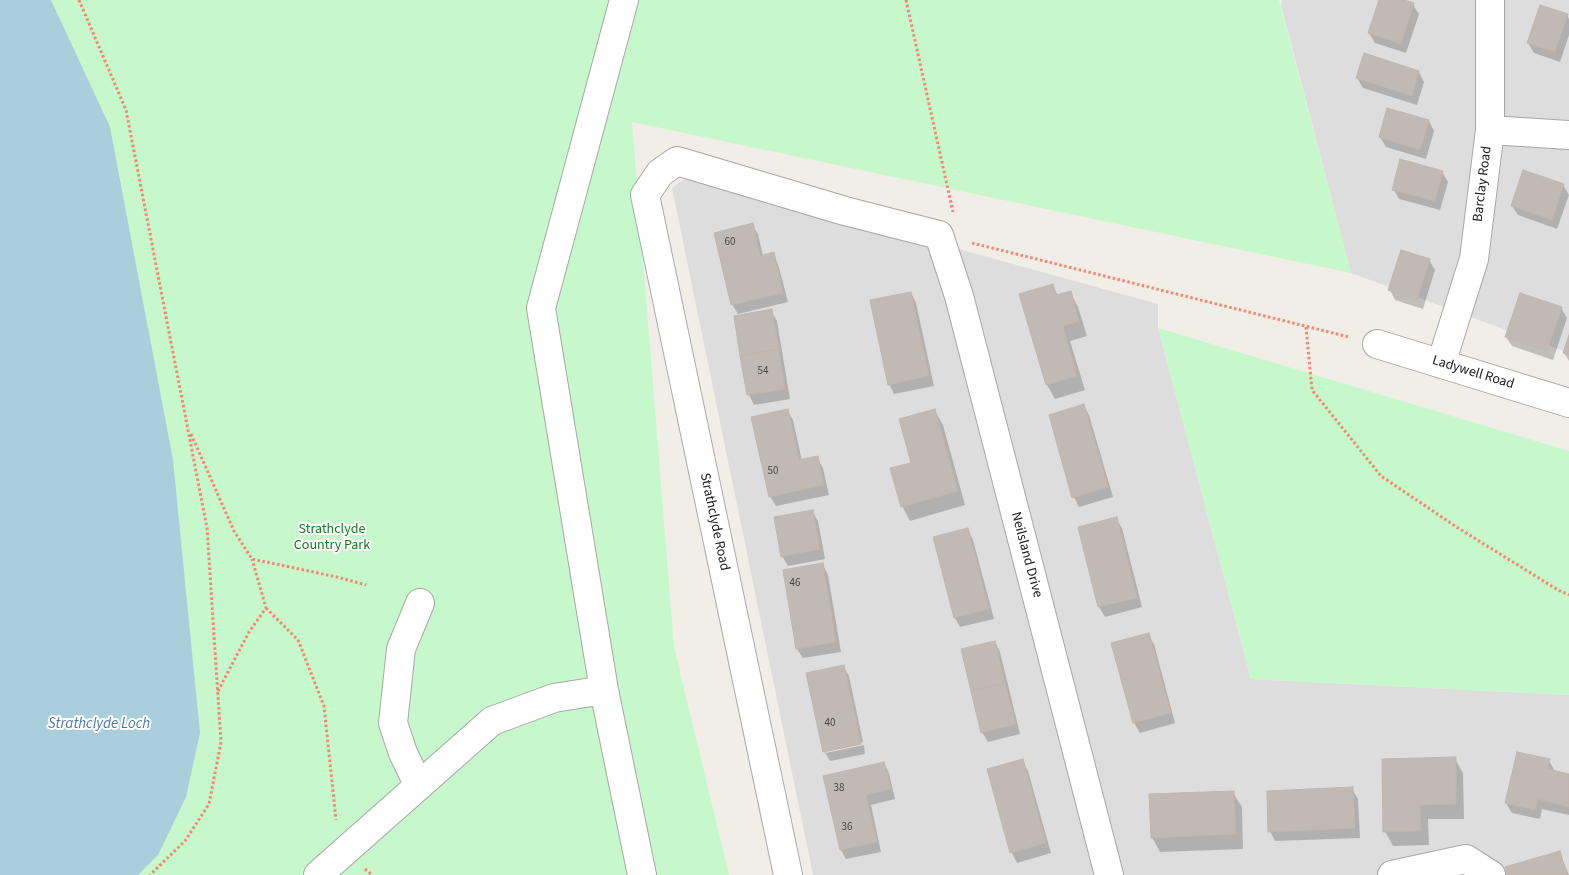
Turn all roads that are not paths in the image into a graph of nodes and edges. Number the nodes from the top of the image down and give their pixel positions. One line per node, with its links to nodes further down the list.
1 (624, 0): 10 (street)
2 (1490, 0): 3 (street, Barclay Road)
3 (1490, 130): 4 (street); 7 (street, Barclay Road)
4 (1569, 135)
5 (950, 238): 15 (street, Strathclyde Road); 16 (street, Neilsland Drive)
6 (1377, 344): 7 (street, Ladywell Road)
7 (1441, 364): 8 (street, Ladywell Road)
8 (1569, 403)
9 (420, 603): 11 (street)
10 (604, 690): 11 (street); 14 (street)
11 (419, 786): 13 (street)
12 (1430, 871): 17 (street); 18 (street)
13 (318, 875)
14 (642, 875)
15 (788, 875)
16 (1109, 875)
17 (1392, 875)
18 (1491, 875)

